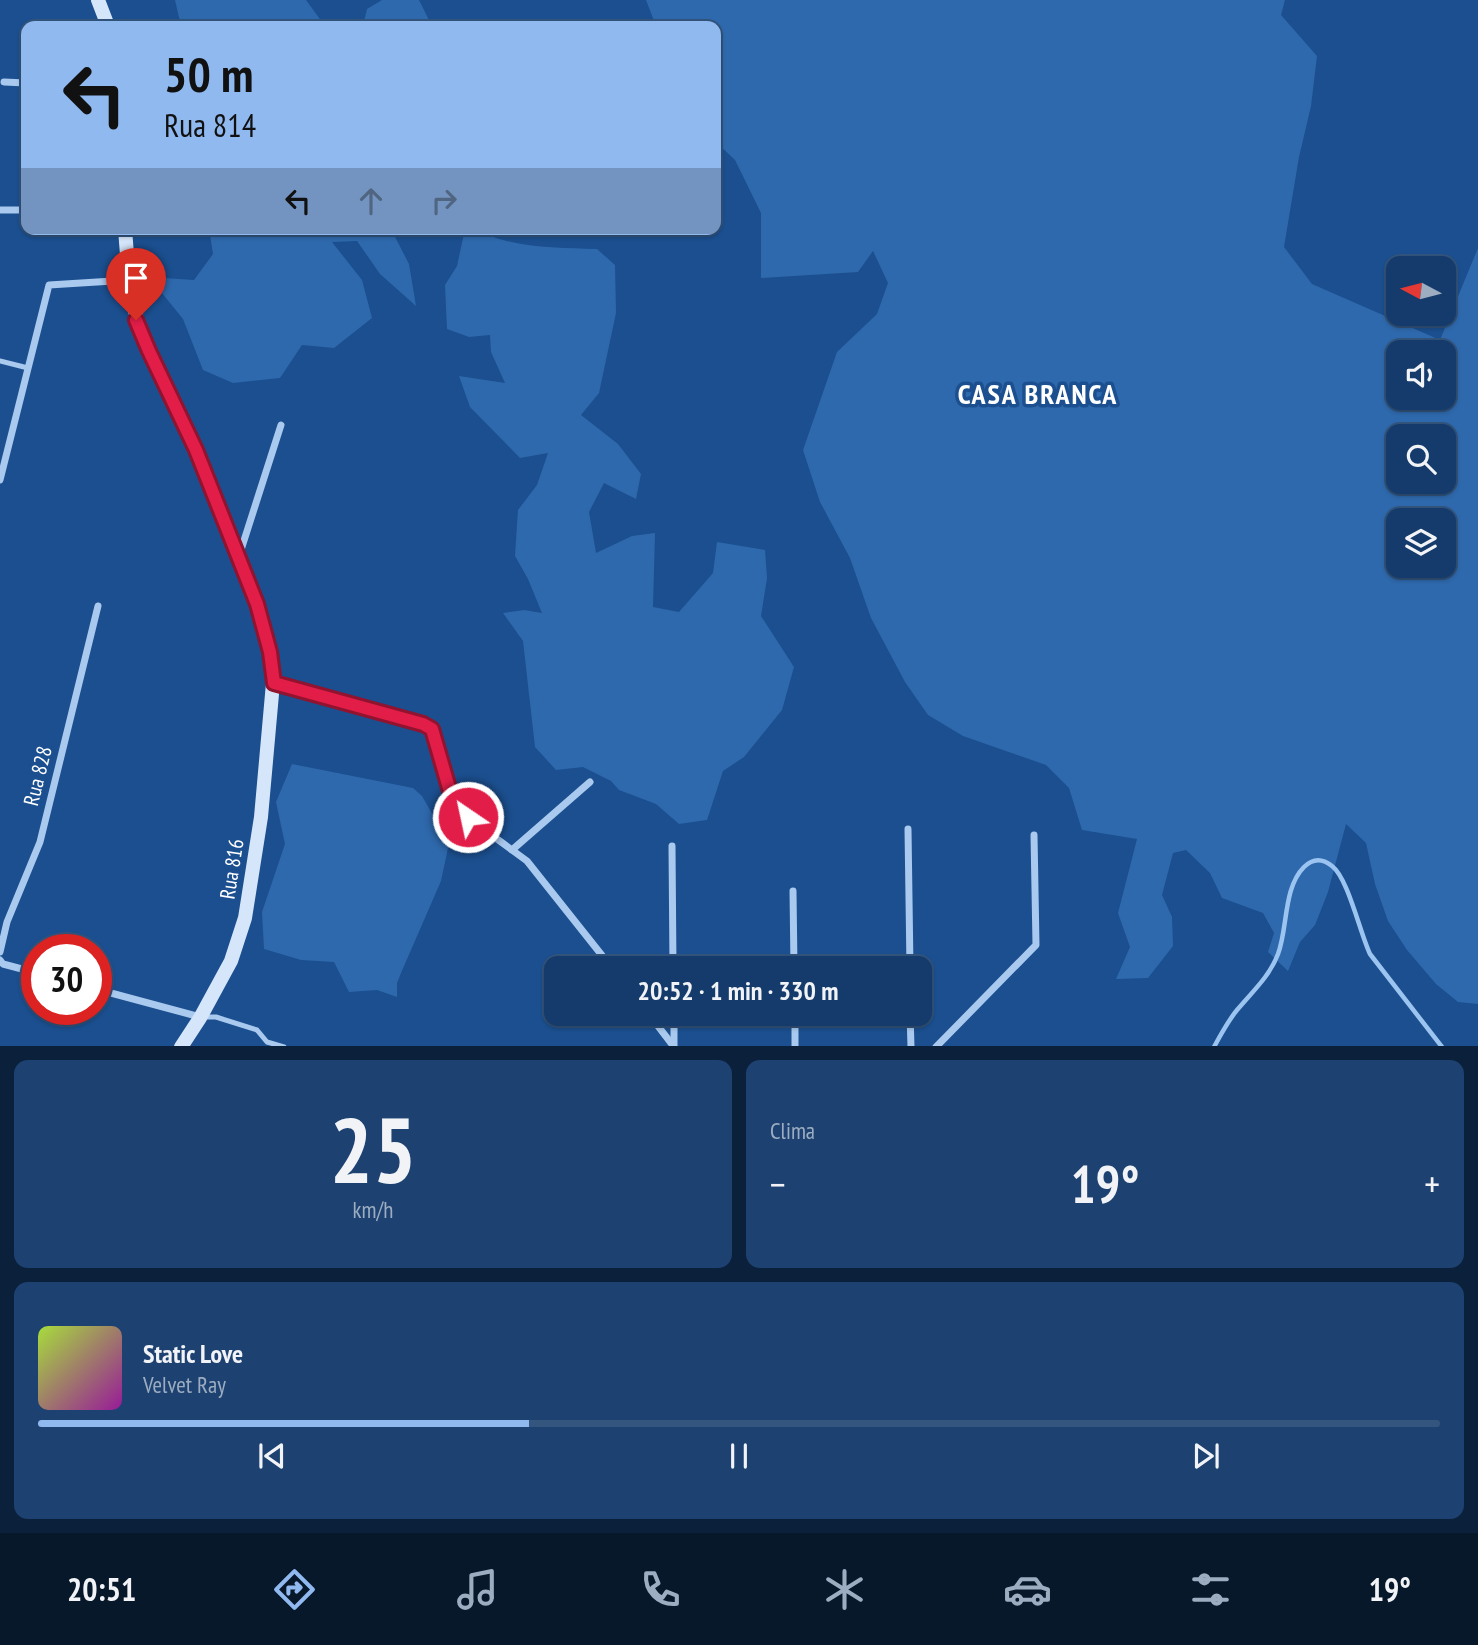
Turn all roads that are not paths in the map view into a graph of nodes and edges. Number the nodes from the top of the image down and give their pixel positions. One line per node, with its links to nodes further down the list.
1 (98, 0): 2 (main road)
2 (106, 21)
3 (4, 82): 4 (street)
4 (21, 83)
5 (0, 210): 6 (street)
6 (21, 210)
7 (125, 235): 8 (main road, Rua 816)
8 (128, 280): 10 (street); 13 (main road, Rua 816)
9 (0, 361): 10 (lane)
10 (28, 368): 12 (street)
11 (281, 425): 13 (street)
12 (0, 480)
13 (239, 557): 15 (main road, Rua 816)
14 (98, 606): 22 (street, Rua 828)
15 (274, 683): 20 (street); 30 (main road, Rua 816)
16 (590, 782): 20 (street)
17 (908, 829): 26 (street)
18 (1034, 835): 40 (street)
19 (672, 846): 24 (street)
20 (512, 850): 23 (street)
21 (793, 891): 25 (street)
22 (0, 952)
23 (602, 956)
24 (673, 956)
25 (794, 956)
26 (910, 956)
27 (0, 960): 28 (street)
28 (21, 969)
29 (112, 993): 30 (street)
30 (200, 1018): 35 (main road, Rua 816); 36 (lane)
31 (658, 1026): 37 (street)
32 (674, 1026): 37 (street)
33 (795, 1026): 38 (street)
34 (910, 1026): 39 (street)
35 (181, 1046)
36 (284, 1046)
37 (674, 1046)
38 (795, 1046)
39 (911, 1046)
40 (936, 1046)

